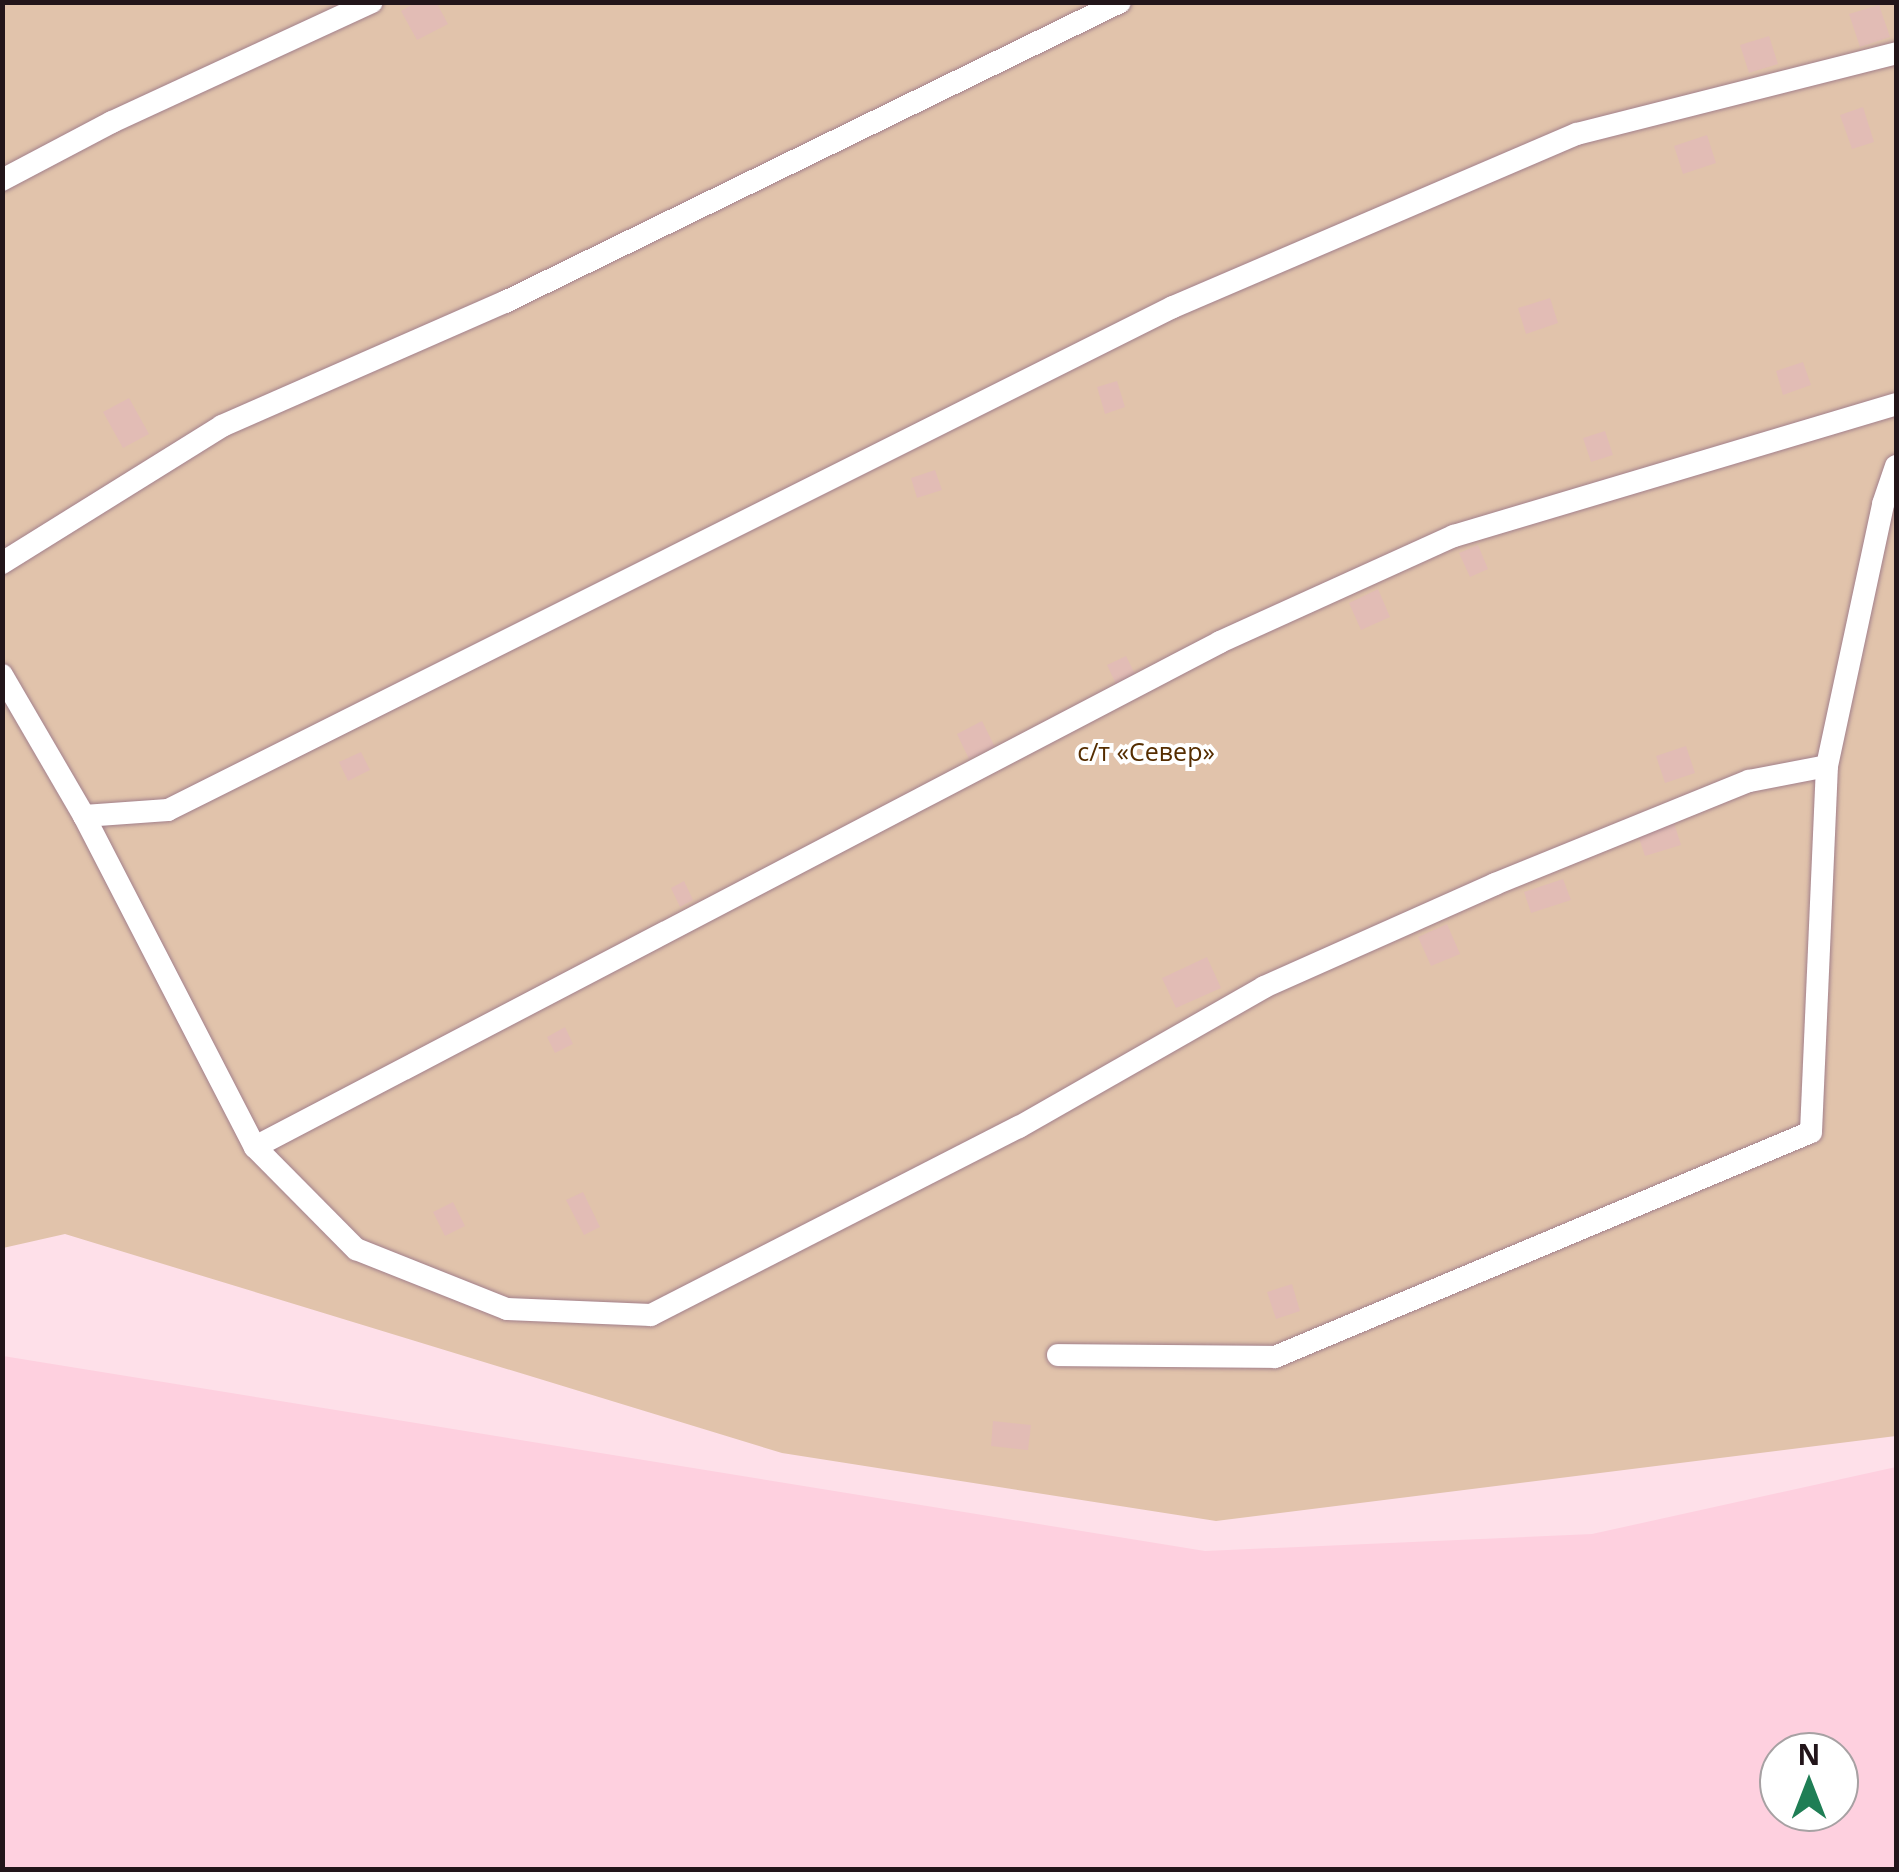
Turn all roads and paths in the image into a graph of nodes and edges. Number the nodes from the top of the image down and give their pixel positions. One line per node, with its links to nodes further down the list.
1 (372, 2): 4 (lane)
2 (1120, 2): 7 (lane)
3 (1896, 53): 10 (lane)
4 (2, 180)
5 (1896, 404): 11 (lane)
6 (1896, 466): 9 (lane)
7 (2, 563)
8 (2, 675): 10 (lane)
9 (1827, 766): 11 (lane); 12 (lane)
10 (84, 816): 11 (lane)
11 (255, 1147)
12 (1058, 1355)

